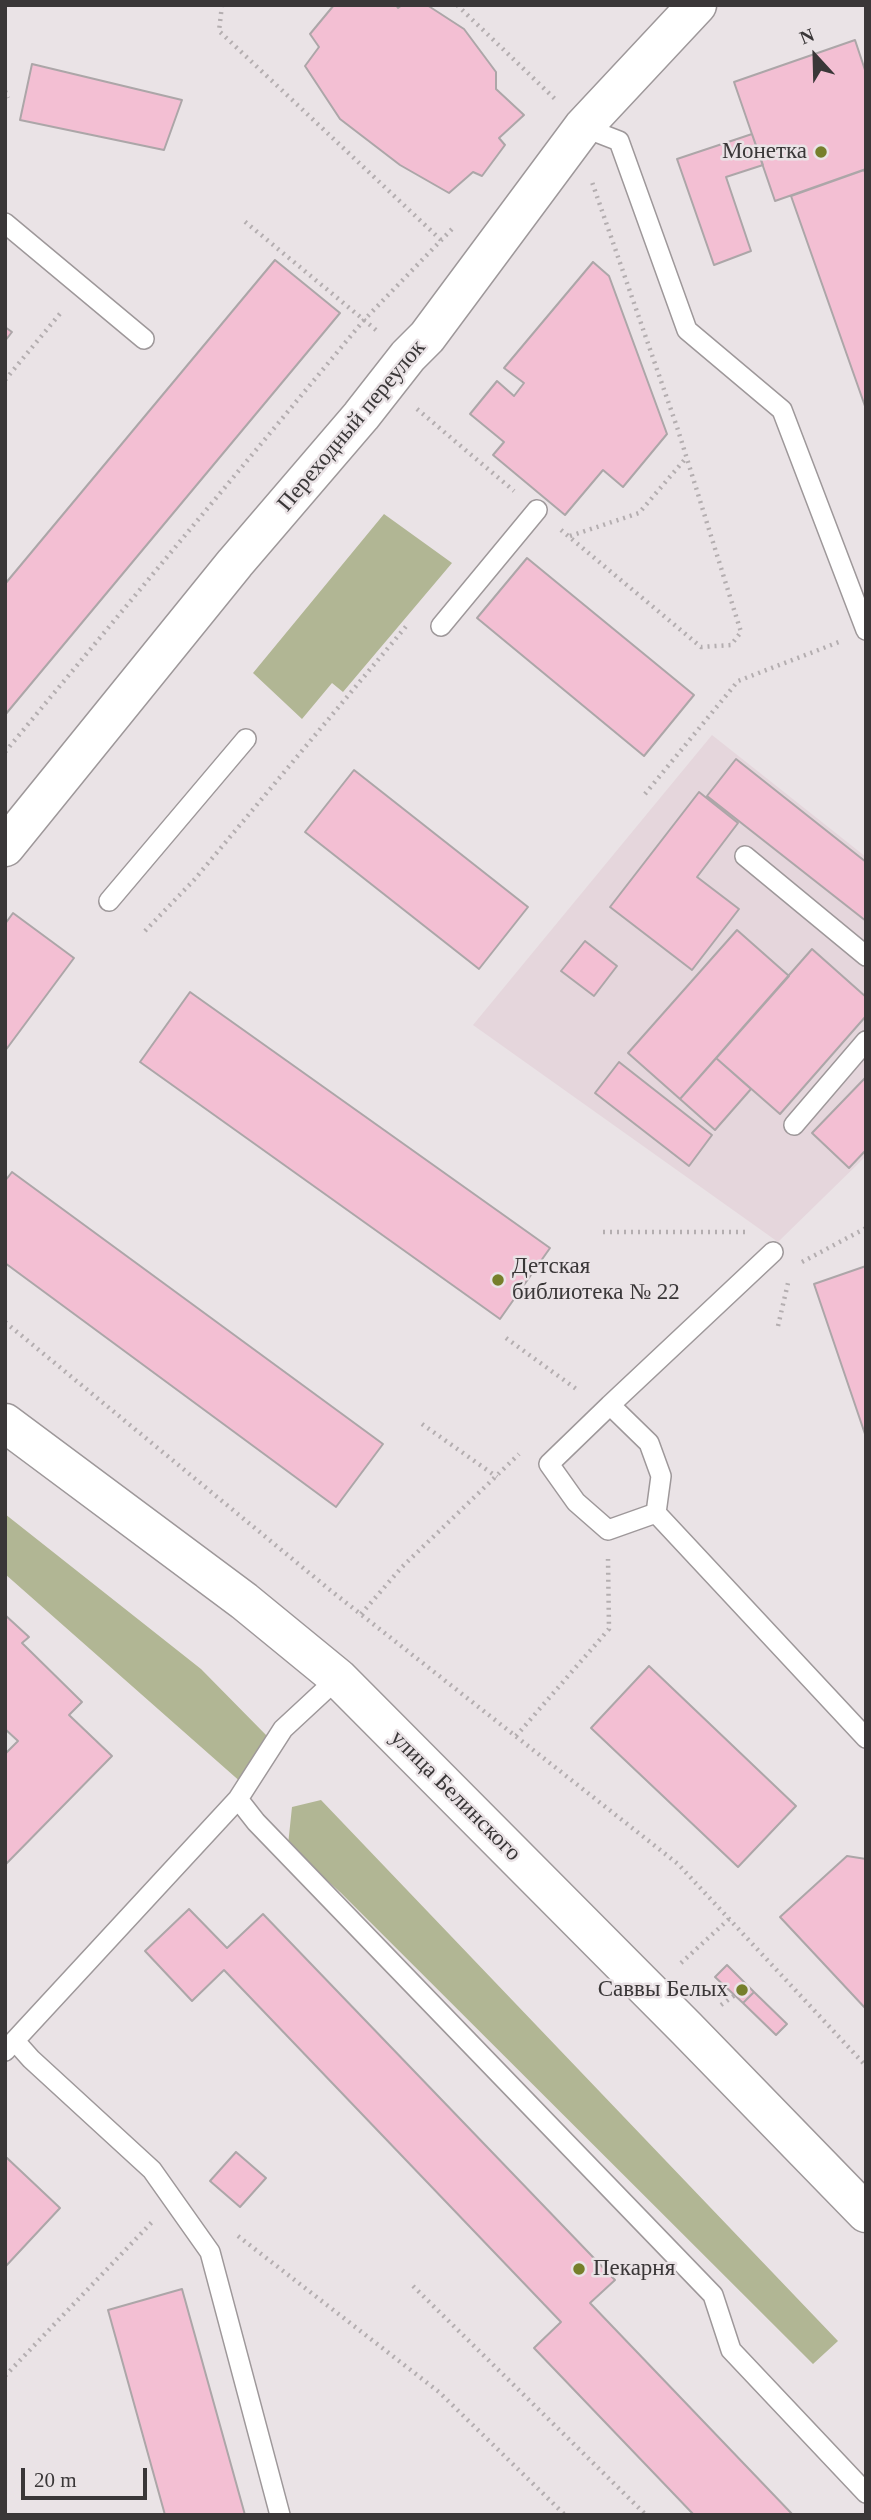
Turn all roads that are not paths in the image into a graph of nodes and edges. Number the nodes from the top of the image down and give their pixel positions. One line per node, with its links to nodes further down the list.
1 (697, 5): 2 (main road, Переходный переулок)
2 (573, 117): 7 (lane); 9 (main road, Переходный переулок)
3 (5, 223): 4 (lane)
4 (144, 339)
5 (537, 510): 6 (lane)
6 (441, 626)
7 (866, 630)
8 (246, 739): 11 (lane)
9 (5, 847)
10 (745, 856): 12 (lane)
11 (108, 901)
12 (866, 956)
13 (866, 1041): 14 (lane)
14 (794, 1125)
15 (773, 1252): 16 (lane)
16 (610, 1405): 18 (lane); 18 (lane)
17 (5, 1423): 19 (main road, улица Белинского)
18 (656, 1513): 20 (lane)
19 (338, 1678): 21 (lane); 23 (main road, улица Белинского)
20 (866, 1738)
21 (238, 1799): 22 (lane); 24 (lane)
22 (10, 2046): 25 (lane)
23 (866, 2214)
24 (866, 2493)
25 (280, 2515)

